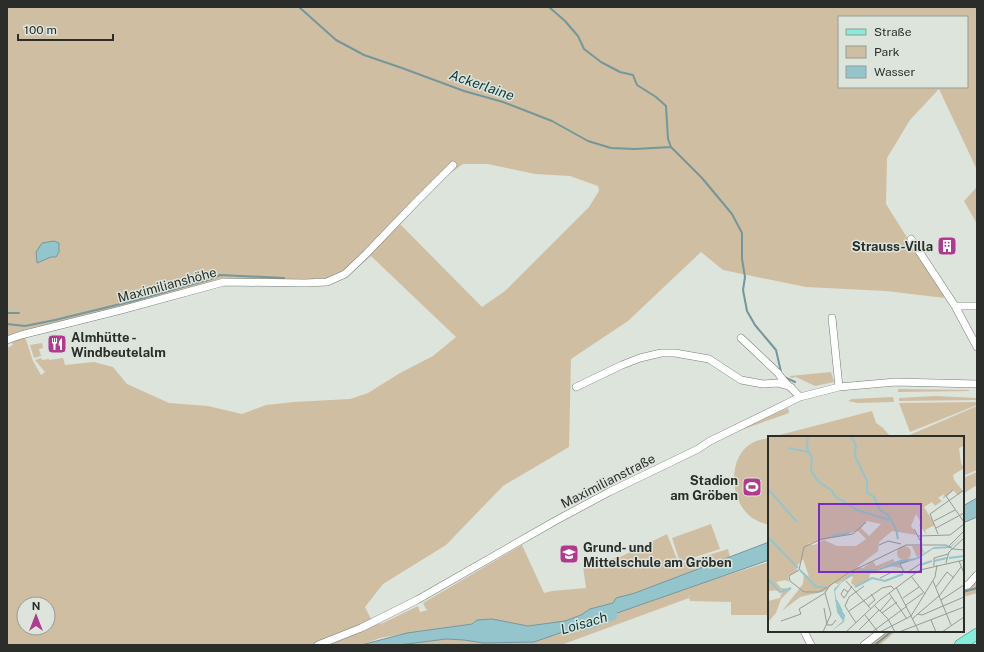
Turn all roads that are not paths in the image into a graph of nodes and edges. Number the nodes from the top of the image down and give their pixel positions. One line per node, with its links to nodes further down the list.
1 (453, 165): 7 (street, Maximilianshöhe)
2 (911, 239): 3 (street)
3 (955, 306): 4 (street); 8 (street)
4 (977, 306)
5 (832, 318): 12 (street)
6 (740, 338): 11 (street)
7 (10, 339)
8 (977, 347)
9 (977, 384): 12 (street, Maximilianstraße)
10 (576, 387): 11 (street)
11 (791, 387): 13 (street)
12 (839, 387): 13 (street, Maximilianstraße)
13 (800, 397): 19 (street, Maximilianstraße)
14 (977, 575): 15 (street)
15 (964, 586)
16 (804, 632): 20 (street)
17 (881, 632): 21 (street)
18 (977, 634): 22 (main road)
19 (318, 645)
20 (811, 645)
21 (864, 645)
22 (960, 645)

